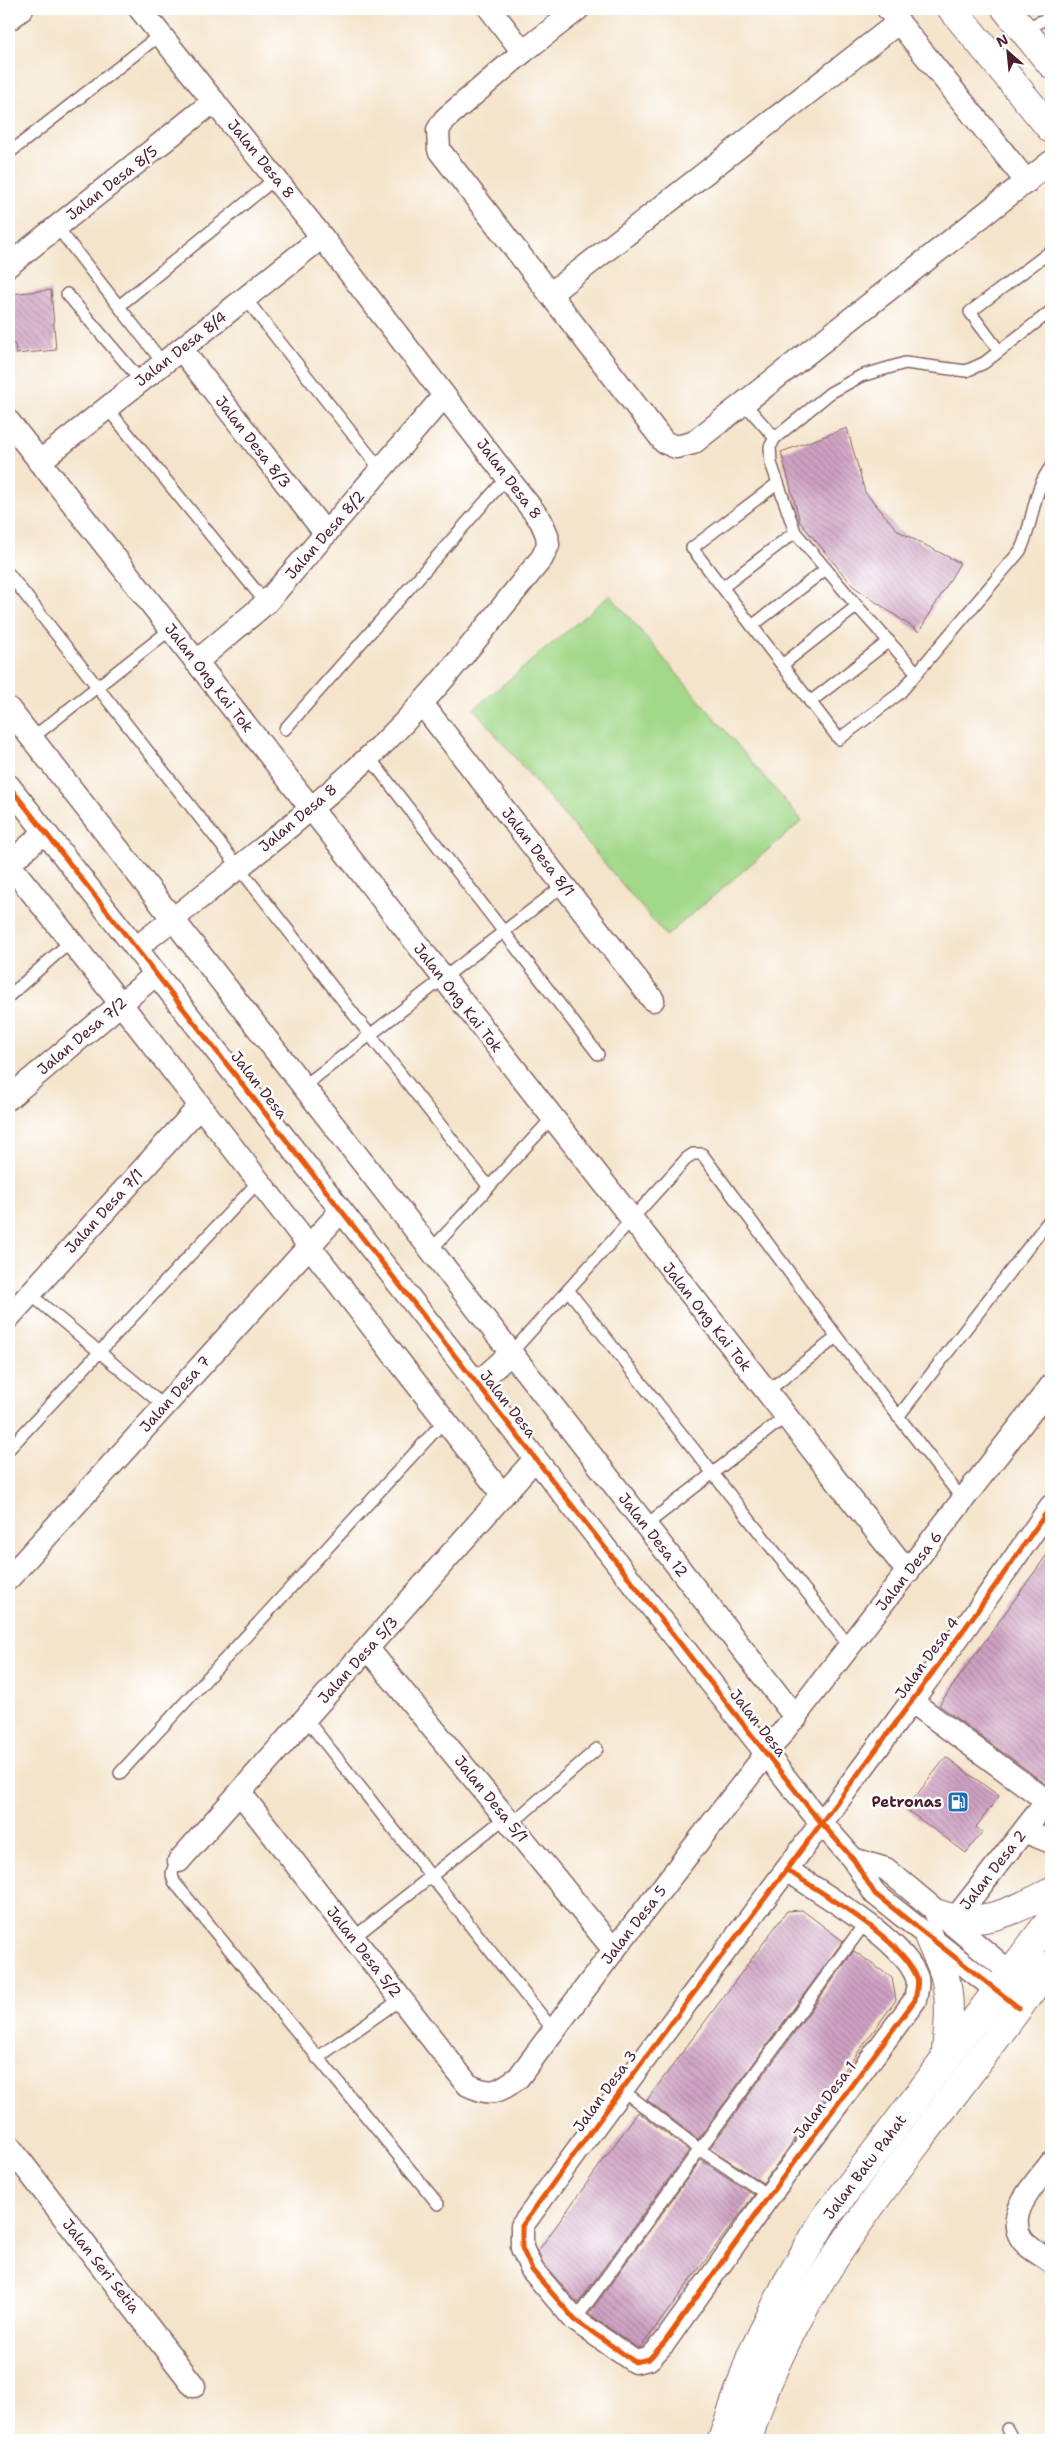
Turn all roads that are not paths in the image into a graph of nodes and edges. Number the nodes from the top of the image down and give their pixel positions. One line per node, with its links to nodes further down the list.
1 (22, 9): 9 (street)
2 (140, 9): 10 (street, Jalan Desa 8)
3 (490, 9): 11 (street)
4 (578, 9): 11 (street)
5 (952, 9): 14 (main road)
6 (893, 15): 18 (street); 24 (street)
7 (1051, 18): 8 (lane)
8 (1015, 19): 12 (main road)
9 (9, 20)
10 (161, 34): 13 (street, Jalan Desa 8); 15 (lane)
11 (523, 52): 24 (street)
12 (1051, 64)
13 (214, 102): 17 (street, Jalan Desa 8); 19 (street, Jalan Desa 8/5)
14 (1051, 130)
15 (9, 153)
16 (1051, 162): 18 (street)
17 (276, 178): 20 (street, Jalan Desa 8); 26 (lane)
18 (1027, 182): 33 (street)
19 (57, 227): 22 (street, Jalan Desa 8/5); 26 (lane)
20 (322, 237): 25 (street, Jalan Desa 8/4); 32 (street, Jalan Desa 8)
21 (1051, 251): 29 (lane)
22 (9, 265)
23 (67, 294): 31 (lane)
24 (550, 294): 33 (street)
25 (245, 298): 28 (street, Jalan Desa 8/4); 39 (lane)
26 (119, 306): 30 (lane)
27 (1051, 311): 29 (lane)
28 (180, 349): 30 (street, Jalan Desa 8/4); 43 (street, Jalan Desa 8/3)
29 (999, 351): 36 (lane)
30 (163, 363): 31 (street, Jalan Desa 8/4)
31 (141, 381): 34 (street, Jalan Desa 8/4)
32 (444, 396): 39 (street, Jalan Desa 8/2); 40 (street, Jalan Desa 8)
33 (744, 403): 36 (lane)
34 (107, 408): 37 (street, Jalan Desa 8/4); 47 (lane)
35 (11, 431): 37 (street, Jalan Ong Kai Tok)
36 (774, 438): 41 (lane)
37 (39, 462): 50 (street, Jalan Ong Kai Tok)
38 (1051, 467): 54 (lane)
39 (381, 470): 43 (street, Jalan Desa 8/2)
40 (508, 476): 57 (street, Jalan Desa 8); 59 (lane)
41 (778, 483): 42 (lane); 46 (lane)
42 (795, 532): 44 (lane); 46 (lane)
43 (326, 534): 47 (street, Jalan Desa 8/2)
44 (826, 568): 48 (lane); 49 (lane)
45 (9, 574): 55 (lane)
46 (722, 588): 49 (lane)
47 (266, 603): 52 (street, Jalan Desa 8/2)
48 (857, 606): 51 (lane); 53 (lane)
49 (752, 626): 53 (lane)
50 (171, 629): 52 (street, Jalan Ong Kai Tok); 55 (lane)
51 (888, 641): 54 (lane); 56 (lane)
52 (196, 662): 63 (street, Jalan Ong Kai Tok)
53 (782, 665): 56 (lane)
54 (917, 673): 56 (lane)
55 (97, 687): 60 (lane); 66 (lane)
56 (810, 702)
57 (422, 704): 61 (street, Jalan Desa 8); 67 (street, Jalan Desa 8/1)
58 (9, 708): 60 (street)
59 (285, 729)
60 (32, 738): 68 (street)
61 (369, 757): 63 (street, Jalan Desa 8); 69 (lane)
62 (9, 786): 64 (street, Jalan Desa)
63 (311, 809): 66 (street, Jalan Desa 8); 73 (street, Jalan Ong Kai Tok)
64 (45, 832): 65 (street); 71 (street, Jalan Desa)
65 (9, 864): 70 (street)
66 (238, 867): 68 (street, Jalan Desa 8); 77 (lane)
67 (564, 885): 69 (lane); 75 (street, Jalan Desa 8/1)
68 (173, 919): 71 (street, Jalan Desa 8); 79 (street)
69 (502, 932): 73 (lane); 78 (lane)
70 (70, 942): 74 (lane); 76 (street)
71 (136, 948): 72 (street, Jalan Desa)
72 (156, 974): 76 (street, Jalan Desa 7/2); 85 (street, Jalan Desa)
73 (442, 977): 77 (lane); 82 (street, Jalan Ong Kai Tok)
74 (9, 996)
75 (653, 1000)
76 (121, 1004): 80 (street, Jalan Desa 7/2); 81 (street)
77 (369, 1034): 79 (lane); 84 (lane)
78 (598, 1054)
79 (304, 1086): 89 (street)
80 (9, 1098)
81 (200, 1106): 83 (street); 91 (street, Jalan Desa 7/1)
82 (552, 1118): 84 (lane); 87 (street, Jalan Ong Kai Tok)
83 (259, 1181): 88 (street); 94 (lane)
84 (489, 1188): 89 (lane)
85 (341, 1211): 88 (street, Jalan Desa 7); 96 (street, Jalan Desa)
86 (1051, 1218): 101 (lane)
87 (632, 1220): 90 (lane); 93 (lane); 98 (street, Jalan Ong Kai Tok)
88 (309, 1247): 99 (street, Jalan Desa 7); 102 (street)
89 (431, 1250): 95 (street)
90 (568, 1290): 95 (lane); 105 (lane)
91 (30, 1294): 92 (street, Jalan Desa 7/1); 94 (lane)
92 (9, 1317)
93 (837, 1337): 98 (lane); 101 (lane)
94 (98, 1351): 99 (lane); 103 (lane)
95 (511, 1353): 96 (street); 109 (street, Jalan Desa 12)
96 (477, 1384): 104 (street, Jalan Desa)
97 (1051, 1386): 107 (street, Jalan Desa 6)
98 (766, 1392): 100 (street, Jalan Ong Kai Tok)
99 (164, 1406): 111 (street, Jalan Desa 7)
100 (785, 1417): 105 (lane); 110 (street, Jalan Ong Kai Tok)
101 (898, 1417): 107 (lane)
102 (445, 1420): 106 (street); 119 (lane)
103 (9, 1449)
104 (535, 1459): 106 (street, Jalan Desa 5/3); 118 (street, Jalan Desa)
105 (712, 1474): 109 (lane); 112 (lane)
106 (503, 1495): 113 (street, Jalan Desa 5/3)
107 (963, 1500): 110 (street, Jalan Desa 6)
108 (1051, 1506): 114 (street, Jalan Desa 4)
109 (646, 1525): 115 (street, Jalan Desa 12)
110 (908, 1572): 112 (street, Jalan Desa 6)
111 (9, 1578)
112 (850, 1647): 115 (street, Jalan Desa 6)
113 (368, 1648): 116 (street, Jalan Desa 5/3); 123 (street, Jalan Desa 5/1)
114 (911, 1701): 121 (street); 122 (street, Jalan Desa 4)
115 (796, 1718): 118 (street, Jalan Desa 6)
116 (306, 1719): 120 (street, Jalan Desa 5/3); 128 (lane)
117 (597, 1748): 123 (lane)
118 (773, 1763): 122 (street, Jalan Desa); 134 (street, Jalan Desa 5)
119 (120, 1774)
120 (241, 1794): 126 (street, Jalan Desa 5/3); 133 (street, Jalan Desa 5/2)
121 (1049, 1799): 124 (street, Jalan Desa 2)
122 (817, 1818): 127 (street, Jalan Desa 3); 132 (street, Jalan Desa)
123 (508, 1821): 128 (lane); 134 (street, Jalan Desa 5/1)
124 (1024, 1831): 125 (street); 132 (street, Jalan Desa 2)
125 (1051, 1842)
126 (179, 1861): 140 (lane)
127 (787, 1870): 131 (street, Jalan Desa 1); 142 (street, Jalan Desa 3)
128 (431, 1876): 133 (lane); 139 (lane)
129 (1051, 1892): 132 (main road)
130 (1051, 1919): 136 (main road, Jalan Batu Pahat)
131 (865, 1923): 145 (lane); 147 (street, Jalan Desa 1)
132 (941, 1924): 136 (street, Jalan Desa); 141 (main road)
133 (353, 1938): 137 (street, Jalan Desa 5/2)
134 (614, 1950): 139 (street, Jalan Desa 5)
135 (1051, 1964): 138 (main road, Jalan Batu Pahat)
136 (1003, 1982): 138 (street, Jalan Desa); 141 (main road, Jalan Batu Pahat)
137 (401, 1999): 140 (lane); 143 (street, Jalan Desa 5/2)
138 (1025, 1999): 155 (main road, Jalan Batu Pahat)
139 (554, 2031): 143 (street, Jalan Desa 5)
140 (317, 2058): 148 (lane)
141 (945, 2061): 154 (main road, Jalan Batu Pahat)
142 (620, 2089): 145 (lane); 150 (street, Jalan Desa 3)
143 (498, 2092)
144 (9, 2146): 152 (street, Jalan Seri Setia)
145 (699, 2149): 147 (lane); 150 (lane)
146 (1051, 2163): 149 (street)
147 (769, 2196): 151 (street, Jalan Desa 1)
148 (438, 2204)
149 (1051, 2262)
150 (575, 2320): 151 (street, Jalan Desa 3)
151 (635, 2362)
152 (194, 2386)
153 (1007, 2428): 156 (lane)
154 (722, 2440)
155 (748, 2440)
156 (1013, 2440)

